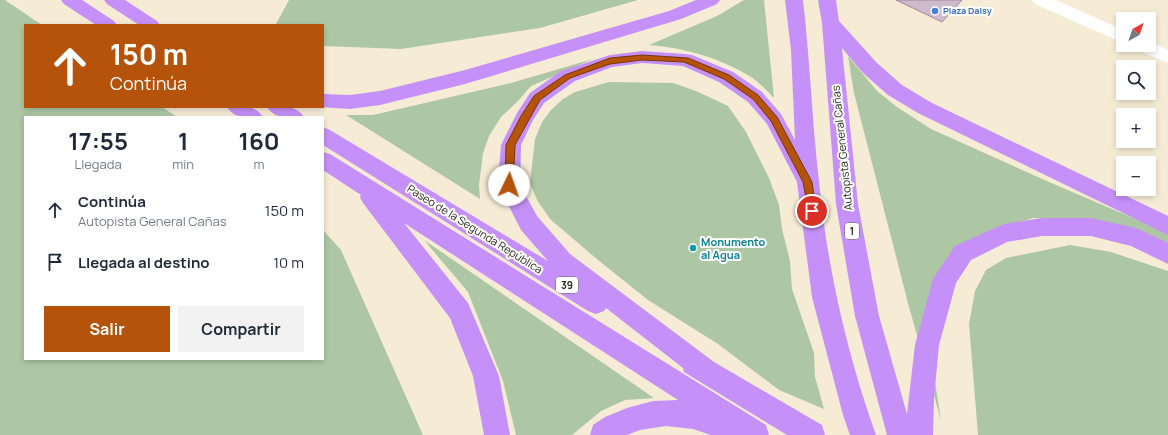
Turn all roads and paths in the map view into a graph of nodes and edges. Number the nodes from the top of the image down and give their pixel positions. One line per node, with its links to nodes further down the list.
1 (70, 0): 8 (highway)
2 (113, 0): 9 (highway)
3 (711, 0): 13 (highway)
4 (794, 0): 20 (highway)
5 (827, 0): 7 (highway, Autopista General Cañas / 1)
6 (1041, 0): 10 (street)
7 (831, 23): 22 (highway); 31 (highway, Autopista General Cañas / 1)
8 (106, 24)
9 (149, 24)
10 (1116, 34)
11 (1156, 52): 12 (street)
12 (1168, 57)
13 (324, 101)
14 (240, 108): 16 (highway)
15 (279, 108): 17 (highway)
16 (252, 116)
17 (292, 116)
18 (324, 136): 24 (highway, Paseo de la Segunda República / 39)
19 (324, 161): 21 (highway, Paseo de la Segunda República / 39)
20 (808, 182): 24 (highway); 30 (highway)
21 (362, 185): 25 (highway); 28 (highway, Paseo de la Segunda República / 39)
22 (1168, 226)
23 (1168, 254): 32 (highway)
24 (706, 370): 29 (highway, Paseo de la Segunda República / 39)
25 (497, 435)
26 (603, 435): 27 (highway)
27 (738, 435)
28 (756, 435)
29 (812, 435)
30 (863, 435)
31 (900, 435)
32 (920, 435)

